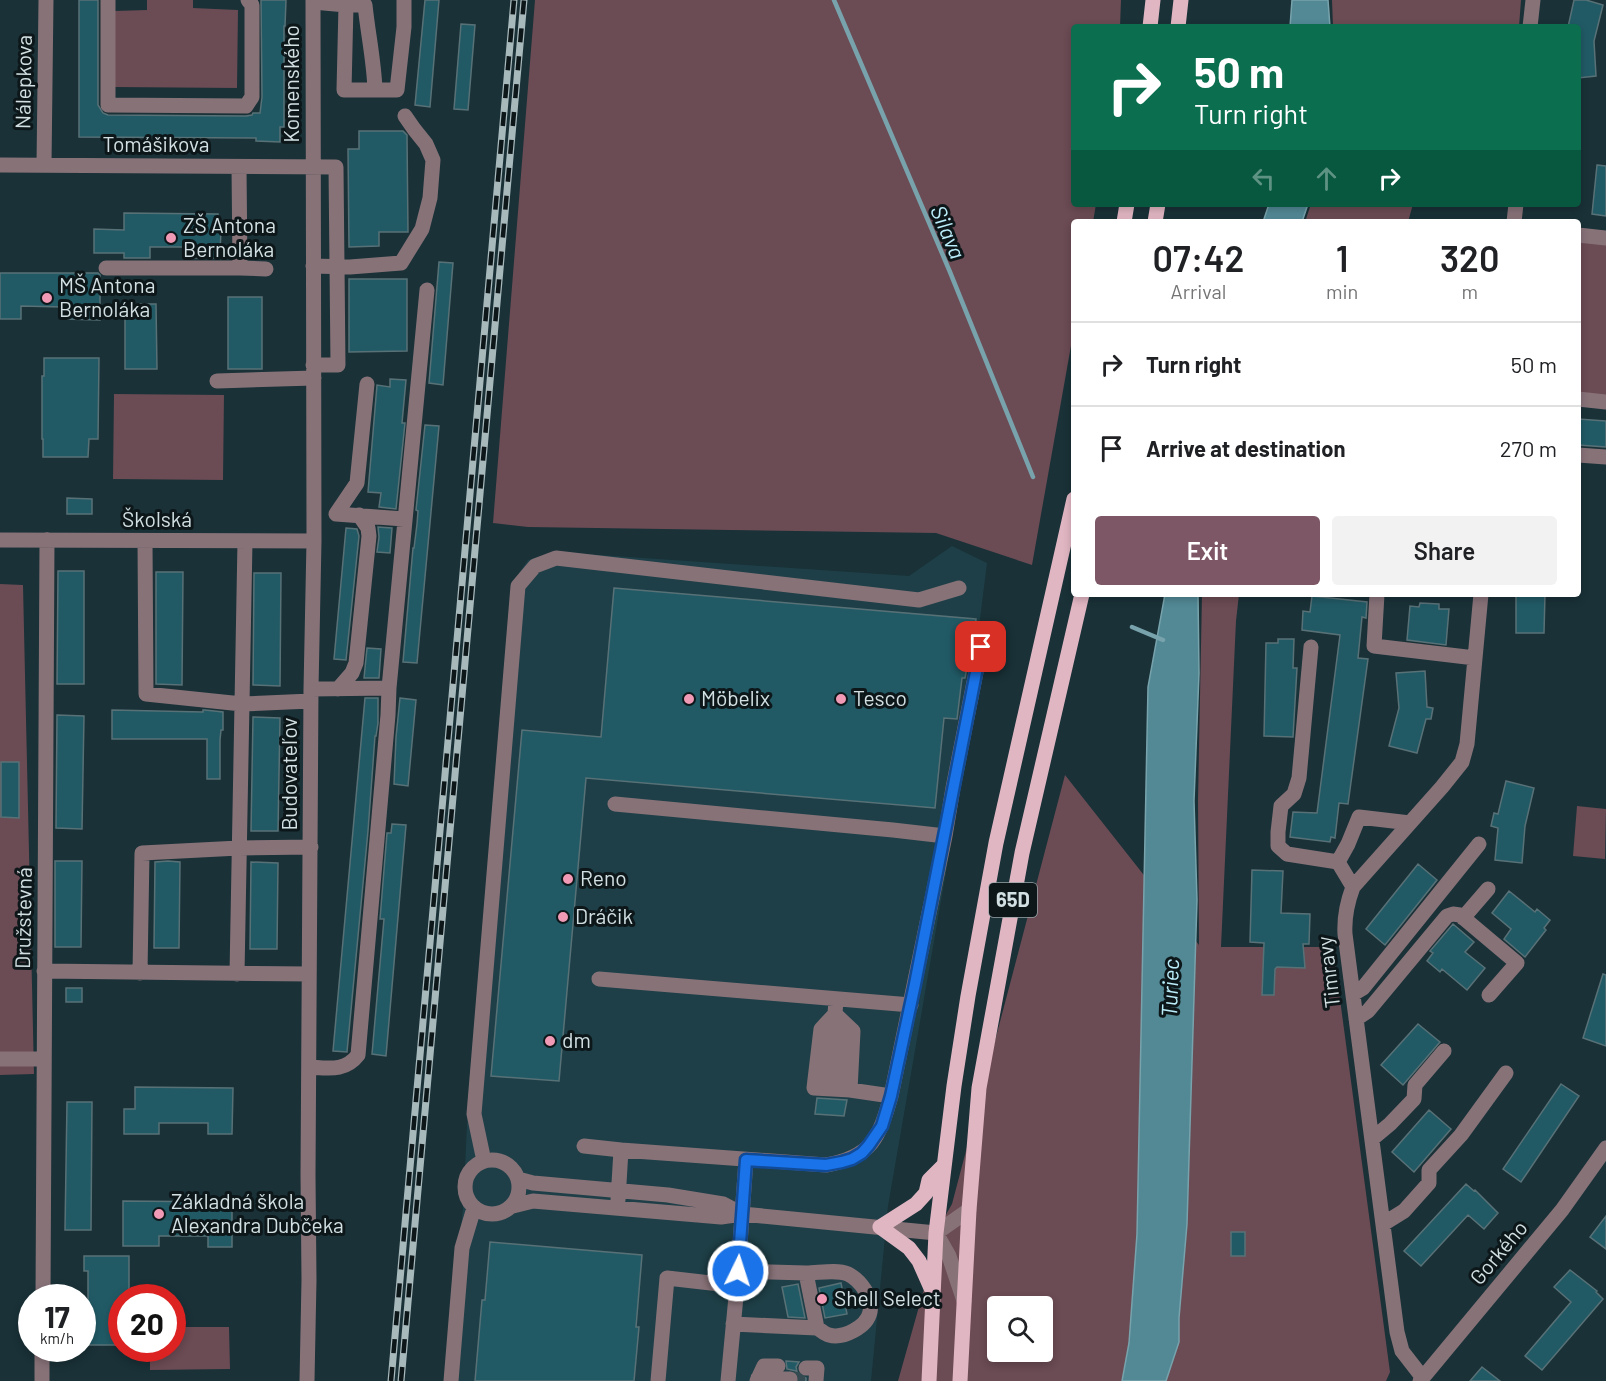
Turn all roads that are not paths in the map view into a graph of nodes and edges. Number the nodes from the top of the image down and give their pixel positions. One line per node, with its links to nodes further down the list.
1 (46, 0): 16 (street, Nálepkova)
2 (108, 0): 3 (street)
3 (248, 0)
4 (404, 0): 13 (street)
5 (1153, 0): 10 (main road)
6 (1181, 0): 11 (main road)
7 (1533, 0): 12 (street)
8 (313, 1): 9 (street); 18 (street, Komenského)
9 (346, 5): 13 (street); 13 (street)
10 (1150, 24)
11 (1179, 24)
12 (1530, 24)
13 (375, 90)
14 (405, 116): 22 (street)
15 (0, 165): 16 (street, Tomášikova)
16 (44, 165): 17 (street, Tomášikova)
17 (239, 167): 18 (street, Tomášikova); 24 (street)
18 (313, 167): 21 (street, Budovateľov); 22 (street, Tomášikova)
19 (1581, 235): 20 (street)
20 (1606, 238)
21 (313, 266): 22 (street); 27 (street, Budovateľov)
22 (337, 266): 27 (street)
23 (106, 268): 24 (street)
24 (240, 268): 25 (street)
25 (266, 269)
26 (427, 290): 38 (street)
27 (314, 372): 28 (street); 35 (street, Budovateľov)
28 (217, 381)
29 (367, 384): 36 (street)
30 (1581, 399): 31 (street)
31 (1606, 402)
32 (1581, 455): 33 (street)
33 (1606, 457)
34 (1071, 512): 88 (main road, 65D)
35 (314, 514): 36 (street); 42 (street, Budovateľov)
36 (336, 514): 37 (street)
37 (359, 515): 38 (street); 52 (street)
38 (404, 519): 51 (street)
39 (0, 540): 40 (street, Školská)
40 (47, 540): 41 (street, Školská); 65 (street, Družstevná)
41 (145, 541): 43 (street, Školská); 54 (street)
42 (314, 541): 43 (street, Školská); 53 (street, Budovateľov)
43 (245, 542): 54 (street)
44 (958, 588): 87 (street)
45 (1081, 597): 94 (main road, 65D)
46 (1377, 597): 50 (street)
47 (1481, 597): 50 (street, Timravy)
48 (981, 647): 57 (street)
49 (1311, 647): 61 (street)
50 (1475, 658): 56 (street, Timravy)
51 (388, 688): 52 (street); 78 (street)
52 (338, 689): 53 (street)
53 (311, 695): 54 (street); 59 (street, Budovateľov)
54 (242, 704): 60 (street)
55 (615, 804): 57 (street)
56 (1410, 823): 61 (street); 62 (street, Timravy)
57 (945, 836): 72 (street)
58 (1479, 844): 70 (street)
59 (310, 847): 60 (street); 68 (street, Budovateľov)
60 (240, 848): 66 (street); 67 (street)
61 (1338, 862): 62 (street)
62 (1353, 887): 70 (street, Timravy)
63 (1488, 889): 64 (street)
64 (1463, 918): 71 (street); 74 (street)
65 (44, 971): 66 (street); 77 (street, Družstevná)
66 (140, 973): 67 (street)
67 (237, 974): 68 (street)
68 (309, 975): 78 (street, Budovateľov)
69 (599, 979): 73 (street)
70 (1353, 994): 74 (street, Timravy)
71 (1489, 995)
72 (911, 1005): 73 (street); 81 (street)
73 (836, 1007): 80 (street); 80 (street)
74 (1356, 1018): 82 (street, Timravy)
75 (1444, 1051): 82 (street)
76 (0, 1059): 77 (street)
77 (45, 1059): 101 (street, Družstevná)
78 (309, 1067): 112 (street, Budovateľov)
79 (1506, 1073): 96 (street)
80 (838, 1089): 81 (street)
81 (891, 1096): 86 (street)
82 (1372, 1139): 96 (street, Timravy)
83 (584, 1146): 85 (street)
84 (1606, 1148): 109 (street, Gorkého)
85 (621, 1150): 86 (street); 90 (street)
86 (746, 1160): 95 (street)
87 (484, 1161): 89 (street); 92 (street)
88 (944, 1165): 97 (main road); 98 (main road, 65D)
89 (518, 1179): 90 (street); 91 (street)
90 (619, 1191): 93 (street); 95 (street)
91 (513, 1206): 92 (street); 93 (street)
92 (474, 1208): 113 (street)
93 (618, 1208): 95 (street)
94 (969, 1210): 98 (street); 103 (main road, 65D)
95 (742, 1214): 97 (street); 100 (street)
96 (1383, 1224): 109 (street, Timravy)
97 (880, 1227): 98 (street); 102 (main road)
98 (936, 1233): 102 (main road, 65D); 103 (street)
99 (806, 1273): 100 (street); 105 (street); 105 (street)
100 (737, 1278): 104 (street); 114 (street)
101 (43, 1284)
102 (933, 1292): 116 (main road, 65D)
103 (964, 1301): 117 (main road, 65D)
104 (733, 1324): 105 (street); 115 (street)
105 (817, 1328)
106 (42, 1362): 111 (street)
107 (778, 1366): 110 (street)
108 (807, 1378): 110 (street)
109 (1421, 1379)
110 (757, 1380)
111 (42, 1381)
112 (308, 1381)
113 (451, 1381)
114 (658, 1381)
115 (728, 1381)
116 (929, 1381)
117 (960, 1381)

